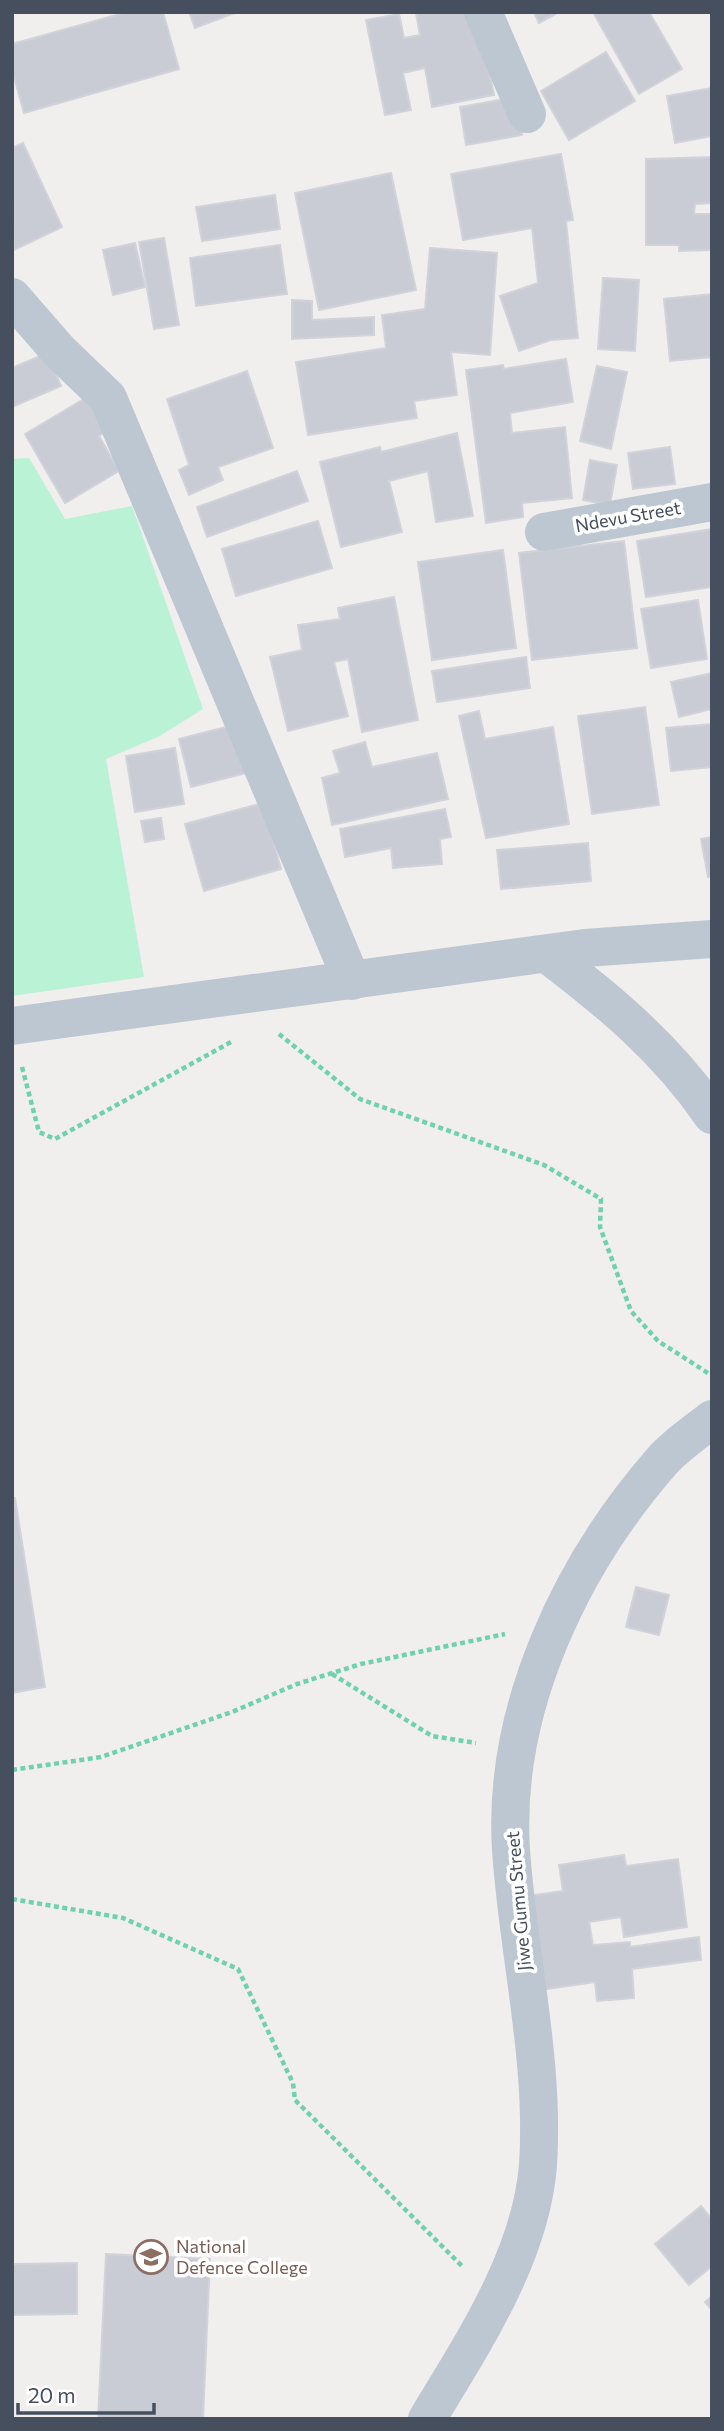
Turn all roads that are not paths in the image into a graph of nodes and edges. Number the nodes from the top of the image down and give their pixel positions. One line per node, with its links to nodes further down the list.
1 (483, 12): 2 (street)
2 (527, 114)
3 (12, 297): 8 (street)
4 (712, 502): 5 (street, Ndevu Street)
5 (544, 532)
6 (712, 939): 7 (street)
7 (547, 954): 8 (street); 10 (street)
8 (352, 981): 9 (street)
9 (16, 1040)
10 (712, 1115)
11 (712, 1419): 12 (street, Jiwe Gumu Street)
12 (427, 2419)

